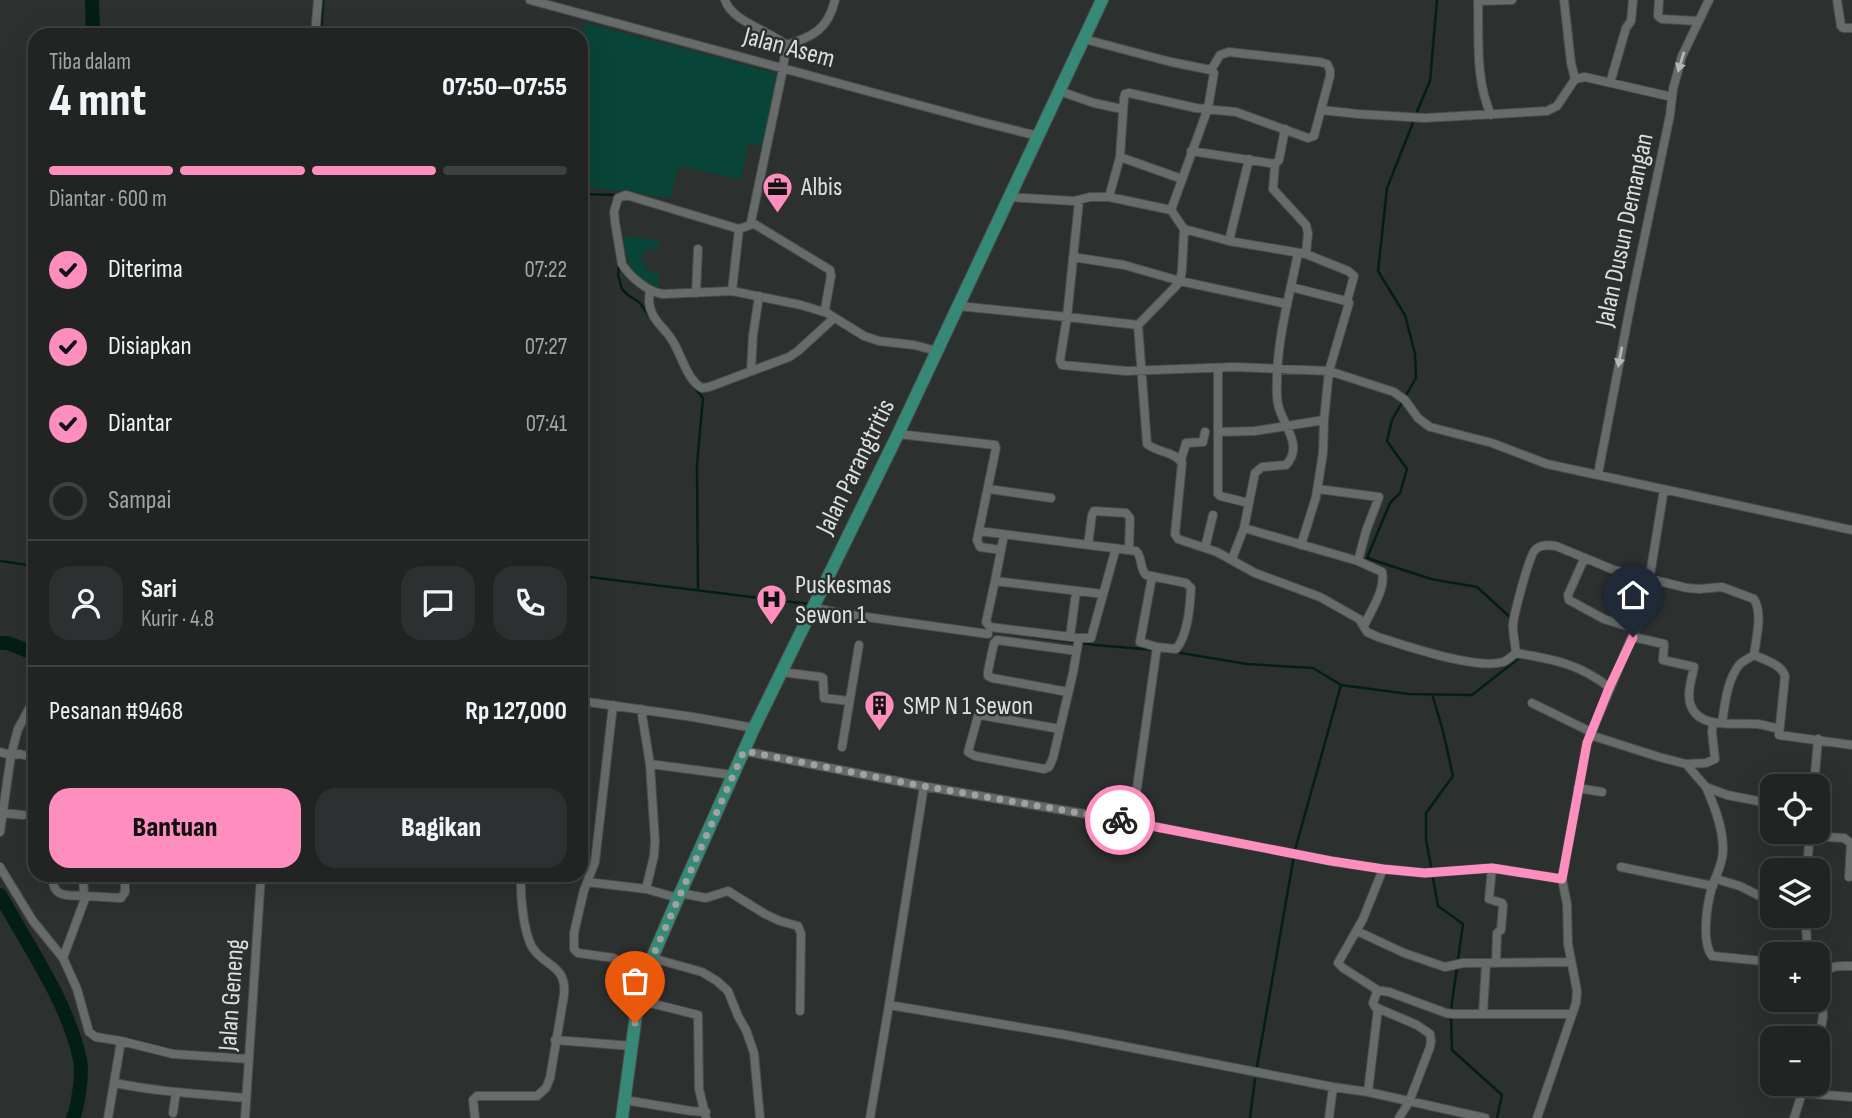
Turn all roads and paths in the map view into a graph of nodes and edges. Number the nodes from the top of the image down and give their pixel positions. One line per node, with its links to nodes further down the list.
1 (318, 0): 15 (street)
2 (530, 0): 13 (street, Jalan Asem)
3 (724, 0): 18 (street)
4 (835, 0): 18 (street)
5 (1102, 0): 17 (main road, Jalan Parangtritis)
6 (1478, 0): 7 (street); 28 (street)
7 (1512, 0)
8 (1564, 0): 21 (street)
9 (1633, 0): 22 (street)
10 (1659, 0): 14 (street)
11 (1709, 0): 14 (street, Jalan Dusun Demangan)
12 (1837, 0): 16 (street)
13 (554, 3): 19 (street, Jalan Asem)
14 (1698, 22): 24 (street, Jalan Dusun Demangan, one-way to 24)
15 (316, 28)
16 (1852, 28)
17 (1084, 39): 20 (street); 23 (main road, Jalan Parangtritis)
18 (786, 46): 19 (street)
19 (783, 69): 30 (street, Jalan Asem); 40 (street)
20 (1211, 70): 25 (street); 27 (street)
21 (1576, 79): 22 (street); 28 (street)
22 (1609, 83): 24 (street)
23 (1059, 91): 26 (street); 30 (main road, Jalan Parangtritis)
24 (1672, 97): 71 (street, Jalan Dusun Demangan, one-way to 71)
25 (1208, 108): 26 (street); 29 (street); 31 (street)
26 (1122, 109): 32 (street)
27 (1322, 110): 28 (street); 29 (street)
28 (1491, 115)
29 (1285, 129): 34 (street)
30 (1038, 135): 36 (main road, Jalan Parangtritis)
31 (1191, 151): 33 (street); 35 (street)
32 (1119, 157): 35 (street); 37 (street)
33 (1249, 159): 34 (street); 43 (street)
34 (1275, 164): 45 (street)
35 (1182, 178): 39 (street)
36 (1009, 197): 38 (street); 55 (main road, Jalan Parangtritis)
37 (1109, 197): 38 (street); 39 (street)
38 (1079, 201): 46 (street)
39 (1171, 210): 42 (street)
40 (753, 224): 41 (street); 56 (street)
41 (739, 229): 49 (street); 50 (street)
42 (1184, 229): 43 (street); 47 (street)
43 (1229, 241): 45 (street)
44 (698, 249): 51 (street)
45 (1302, 253): 48 (street); 53 (street)
46 (1073, 257): 47 (street); 57 (street)
47 (1180, 281): 54 (street); 58 (street)
48 (1291, 287): 53 (street); 54 (street)
49 (650, 290): 51 (street); 62 (street)
50 (732, 291): 51 (street); 52 (street)
51 (696, 293)
52 (760, 296): 56 (street); 62 (street)
53 (1347, 301): 63 (street)
54 (1287, 304): 61 (street)
55 (958, 306): 57 (street); 59 (main road, Jalan Parangtritis)
56 (830, 315): 59 (street); 62 (street)
57 (1067, 317): 58 (street); 64 (street)
58 (1138, 324): 64 (street)
59 (937, 351): 69 (main road, Jalan Parangtritis)
60 (1218, 368): 61 (street); 64 (street); 68 (street)
61 (1278, 368): 63 (street); 66 (street)
62 (751, 370)
63 (1329, 370): 65 (street); 71 (street)
64 (1142, 371): 70 (street)
65 (1324, 420): 66 (street); 73 (street)
66 (1288, 426): 68 (street); 76 (street)
67 (1205, 432): 70 (street)
68 (1219, 432): 76 (street)
69 (898, 434): 72 (street); 96 (main road, Jalan Parangtritis)
70 (1181, 460): 85 (street)
71 (1598, 474): 74 (street)
72 (989, 489): 75 (street); 80 (street)
73 (1318, 489): 83 (street); 90 (street)
74 (1664, 489): 79 (street); 92 (street)
75 (1051, 498)
76 (1249, 503): 78 (street)
77 (1213, 515): 85 (street)
78 (1244, 528): 83 (street); 88 (street)
79 (1852, 530)
80 (979, 531): 81 (street); 87 (street)
81 (1004, 535): 82 (street); 87 (street)
82 (1088, 545): 84 (street); 86 (street)
83 (1301, 545): 90 (street)
84 (1115, 548): 86 (street); 95 (street)
85 (1205, 548): 88 (street)
86 (1129, 549): 91 (street)
87 (1001, 550): 93 (street)
88 (1232, 559): 97 (street)
89 (1584, 559): 92 (street); 98 (street); 103 (street)
90 (1358, 561): 97 (street)
91 (1152, 576): 102 (street); 102 (street)
92 (1650, 580): 98 (street); 104 (street)
93 (995, 582): 94 (street); 100 (street)
94 (1076, 592): 95 (street); 100 (street)
95 (1103, 594): 100 (street)
96 (814, 607): 99 (street); 105 (main road, Jalan Parangtritis)
97 (1364, 626): 103 (street)
98 (1635, 633): 106 (street); 114 (street)
99 (988, 634)
100 (1077, 643): 107 (street); 107 (street)
101 (859, 645): 108 (street)
102 (1157, 651): 135 (street)
103 (1519, 653): 106 (street)
104 (1754, 655): 114 (street); 117 (street)
105 (781, 672): 108 (street); 115 (main road, Jalan Parangtritis)
106 (1609, 688): 118 (street)
107 (1069, 692): 116 (street)
108 (849, 701): 121 (street)
109 (588, 702): 111 (street)
110 (1532, 703): 118 (street)
111 (614, 705): 112 (street); 147 (street)
112 (641, 709): 115 (street); 126 (street)
113 (28, 712): 124 (street)
114 (1718, 722): 117 (street); 127 (street)
115 (754, 728): 122 (main road, Jalan Parangtritis)
116 (1060, 729): 116 (street)
117 (1779, 729): 119 (street)
118 (1590, 733): 127 (street); 132 (street)
119 (1818, 739): 120 (street); 128 (street)
120 (1852, 745)
121 (842, 747)
122 (744, 751): 129 (main road, Jalan Parangtritis); 130 (street)
123 (0, 752): 124 (street)
124 (11, 755): 125 (street); 136 (street)
125 (28, 756)
126 (650, 764): 129 (street); 155 (street)
127 (1686, 764): 131 (street)
128 (1815, 774)
129 (733, 775): 156 (main road, Jalan Parangtritis)
130 (924, 786): 144 (street); 171 (street)
131 (1706, 787): 134 (street); 154 (street)
132 (1578, 788): 133 (street); 146 (street)
133 (1602, 792)
134 (1760, 802)
135 (1134, 808)
136 (2, 813): 137 (street); 138 (street)
137 (23, 815)
138 (0, 832)
139 (1830, 836): 140 (street)
140 (1852, 844): 145 (street)
141 (0, 867): 160 (street)
142 (1621, 867): 154 (street)
143 (1492, 868): 144 (street); 146 (street); 165 (street)
144 (1383, 869): 159 (street)
145 (1849, 877)
146 (1562, 879): 163 (street)
147 (588, 880)
148 (52, 882): 157 (street)
149 (84, 882): 157 (street)
150 (125, 882): 157 (street)
151 (261, 882): 179 (street, Jalan Geneng)
152 (521, 882): 176 (street)
153 (587, 882): 155 (street); 168 (street)
154 (1714, 882): 158 (street); 162 (street)
155 (646, 889): 156 (street)
156 (679, 895): 161 (main road, Jalan Parangtritis); 173 (street)
157 (85, 896): 160 (street)
158 (1760, 896)
159 (1357, 930): 164 (street); 169 (street)
160 (63, 958): 177 (street)
161 (652, 958): 168 (main road, Jalan Parangtritis); 197 (street)
162 (1760, 961)
163 (1571, 962): 165 (street); 175 (street)
164 (1486, 963): 165 (street); 174 (street)
165 (1496, 963)
166 (1851, 964): 167 (street)
167 (1830, 967)
168 (644, 980): 170 (main road, Jalan Parangtritis)
169 (1377, 990): 172 (street); 174 (street)
170 (638, 1000): 178 (main road, Jalan Parangtritis); 191 (street)
171 (889, 1005): 181 (street); 198 (street)
172 (1378, 1008): 183 (street); 189 (street)
173 (800, 1011)
174 (1483, 1014): 175 (street)
175 (1572, 1014): 202 (street)
176 (555, 1040): 178 (street); 195 (street)
177 (121, 1041): 179 (street); 180 (street)
178 (632, 1046): 188 (main road, Jalan Parangtritis)
179 (249, 1059): 187 (street, Jalan Geneng)
180 (114, 1083): 182 (street); 193 (street)
181 (1333, 1087): 183 (street); 199 (street)
182 (176, 1092): 187 (street); 190 (street)
183 (1368, 1092): 189 (street)
184 (1830, 1095): 186 (street)
185 (1801, 1096): 203 (street)
186 (1852, 1097)
187 (246, 1098): 194 (street, Jalan Geneng)
188 (625, 1100): 191 (street); 196 (main road, Jalan Parangtritis)
189 (1409, 1102): 192 (street); 200 (street)
190 (173, 1113)
191 (706, 1115)
192 (1468, 1116): 201 (street)
193 (108, 1118)
194 (245, 1118)
195 (475, 1118)
196 (622, 1118)
197 (760, 1118)
198 (870, 1118)
199 (1329, 1118)
200 (1399, 1118)
201 (1485, 1118)
202 (1537, 1118)
203 (1794, 1118)

